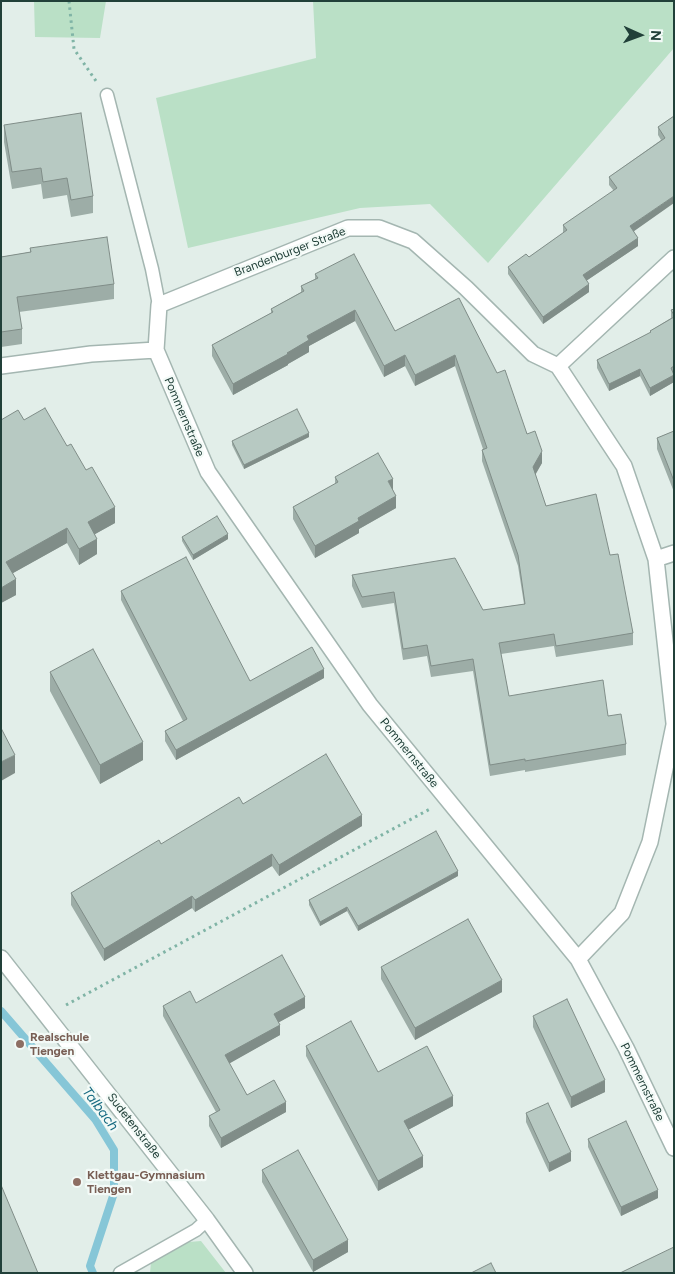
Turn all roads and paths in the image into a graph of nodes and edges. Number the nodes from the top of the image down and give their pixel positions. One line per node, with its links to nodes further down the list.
1 (70, 1): 2 (path)
2 (106, 95): 4 (lane)
3 (674, 258): 7 (street)
4 (159, 304): 5 (street, Pommernstraße); 7 (street, Brandenburger Straße)
5 (156, 350): 6 (street); 11 (street, Pommernstraße)
6 (1, 366)
7 (558, 366): 9 (street)
8 (674, 553): 9 (street)
9 (656, 559): 10 (street)
10 (674, 724): 13 (street)
11 (447, 800): 13 (street, Pommernstraße); 14 (path)
12 (1, 958): 14 (street, Sudetenstraße)
13 (578, 959): 15 (street, Pommernstraße)
14 (47, 1015): 16 (street, Sudetenstraße)
15 (674, 1148)
16 (207, 1220): 17 (lane); 18 (street, Sudetenstraße)
17 (120, 1273)
18 (245, 1273)

